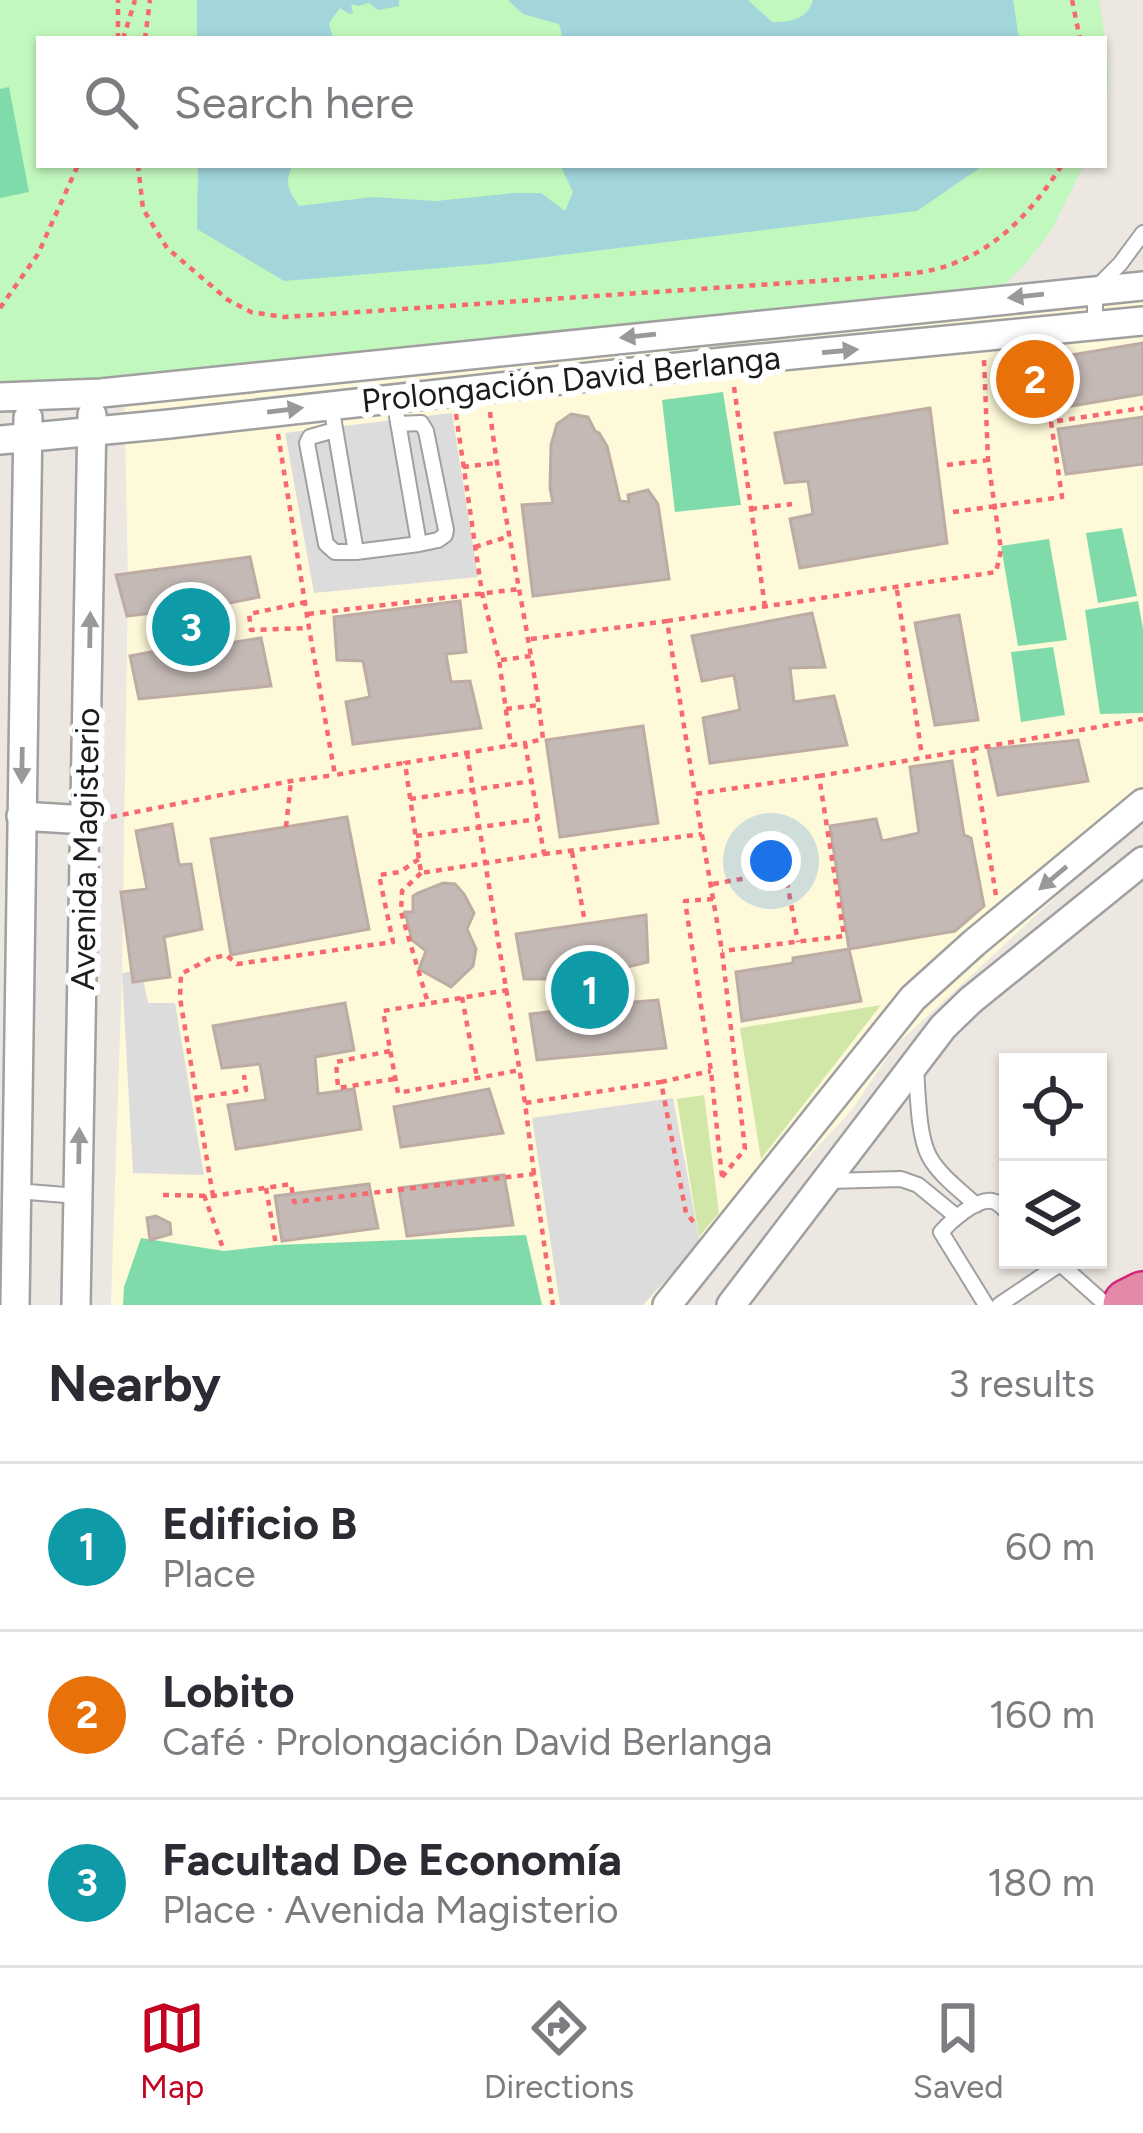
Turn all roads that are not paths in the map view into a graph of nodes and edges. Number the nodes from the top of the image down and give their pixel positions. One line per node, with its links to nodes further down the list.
1 (1143, 233): 3 (lane)
2 (1143, 286): 3 (street, Prolongación David Berlanga)
3 (1095, 290): 5 (lane); 6 (street, Prolongación David Berlanga, one-way to 6)
4 (1143, 321): 5 (street, Prolongación David Berlanga)
5 (1094, 326): 8 (street, Prolongación David Berlanga, one-way to 5)
6 (91, 393): 7 (street, Prolongación David Berlanga); 10 (street, Avenida Magisterio)
7 (14, 396): 11 (street, Avenida Magisterio)
8 (396, 411): 9 (street, Prolongación David Berlanga); 12 (lane); 12 (lane)
9 (333, 417): 10 (street, Prolongación David Berlanga, one-way to 9); 13 (lane); 13 (lane)
10 (93, 431): 11 (street, Prolongación David Berlanga); 16 (street, Avenida Magisterio, one-way to 10)
11 (14, 438): 15 (street, Avenida Magisterio, one-way to 15)
12 (419, 544): 13 (lane)
13 (356, 552)
14 (1143, 803): 18 (street, one-way to 18)
15 (21, 816): 16 (street); 21 (street, Avenida Magisterio)
16 (86, 820): 24 (street, Avenida Magisterio, one-way to 16)
17 (1143, 861): 19 (street)
18 (913, 998): 19 (street); 33 (street)
19 (943, 1027): 20 (street)
20 (915, 1062): 22 (street); 25 (lane)
21 (9, 1092): 23 (street, Avenida Magisterio)
22 (823, 1182): 27 (lane); 34 (street)
23 (16, 1191): 24 (lane); 31 (street, Avenida Magisterio)
24 (78, 1196): 32 (street, Avenida Magisterio)
25 (976, 1205): 26 (lane); 27 (lane)
26 (999, 1205)
27 (957, 1217): 35 (lane)
28 (1049, 1269): 36 (lane)
29 (1070, 1269): 30 (lane)
30 (1125, 1302)
31 (15, 1305)
32 (76, 1305)
33 (667, 1305)
34 (731, 1305)
35 (986, 1305)
36 (1000, 1305)

